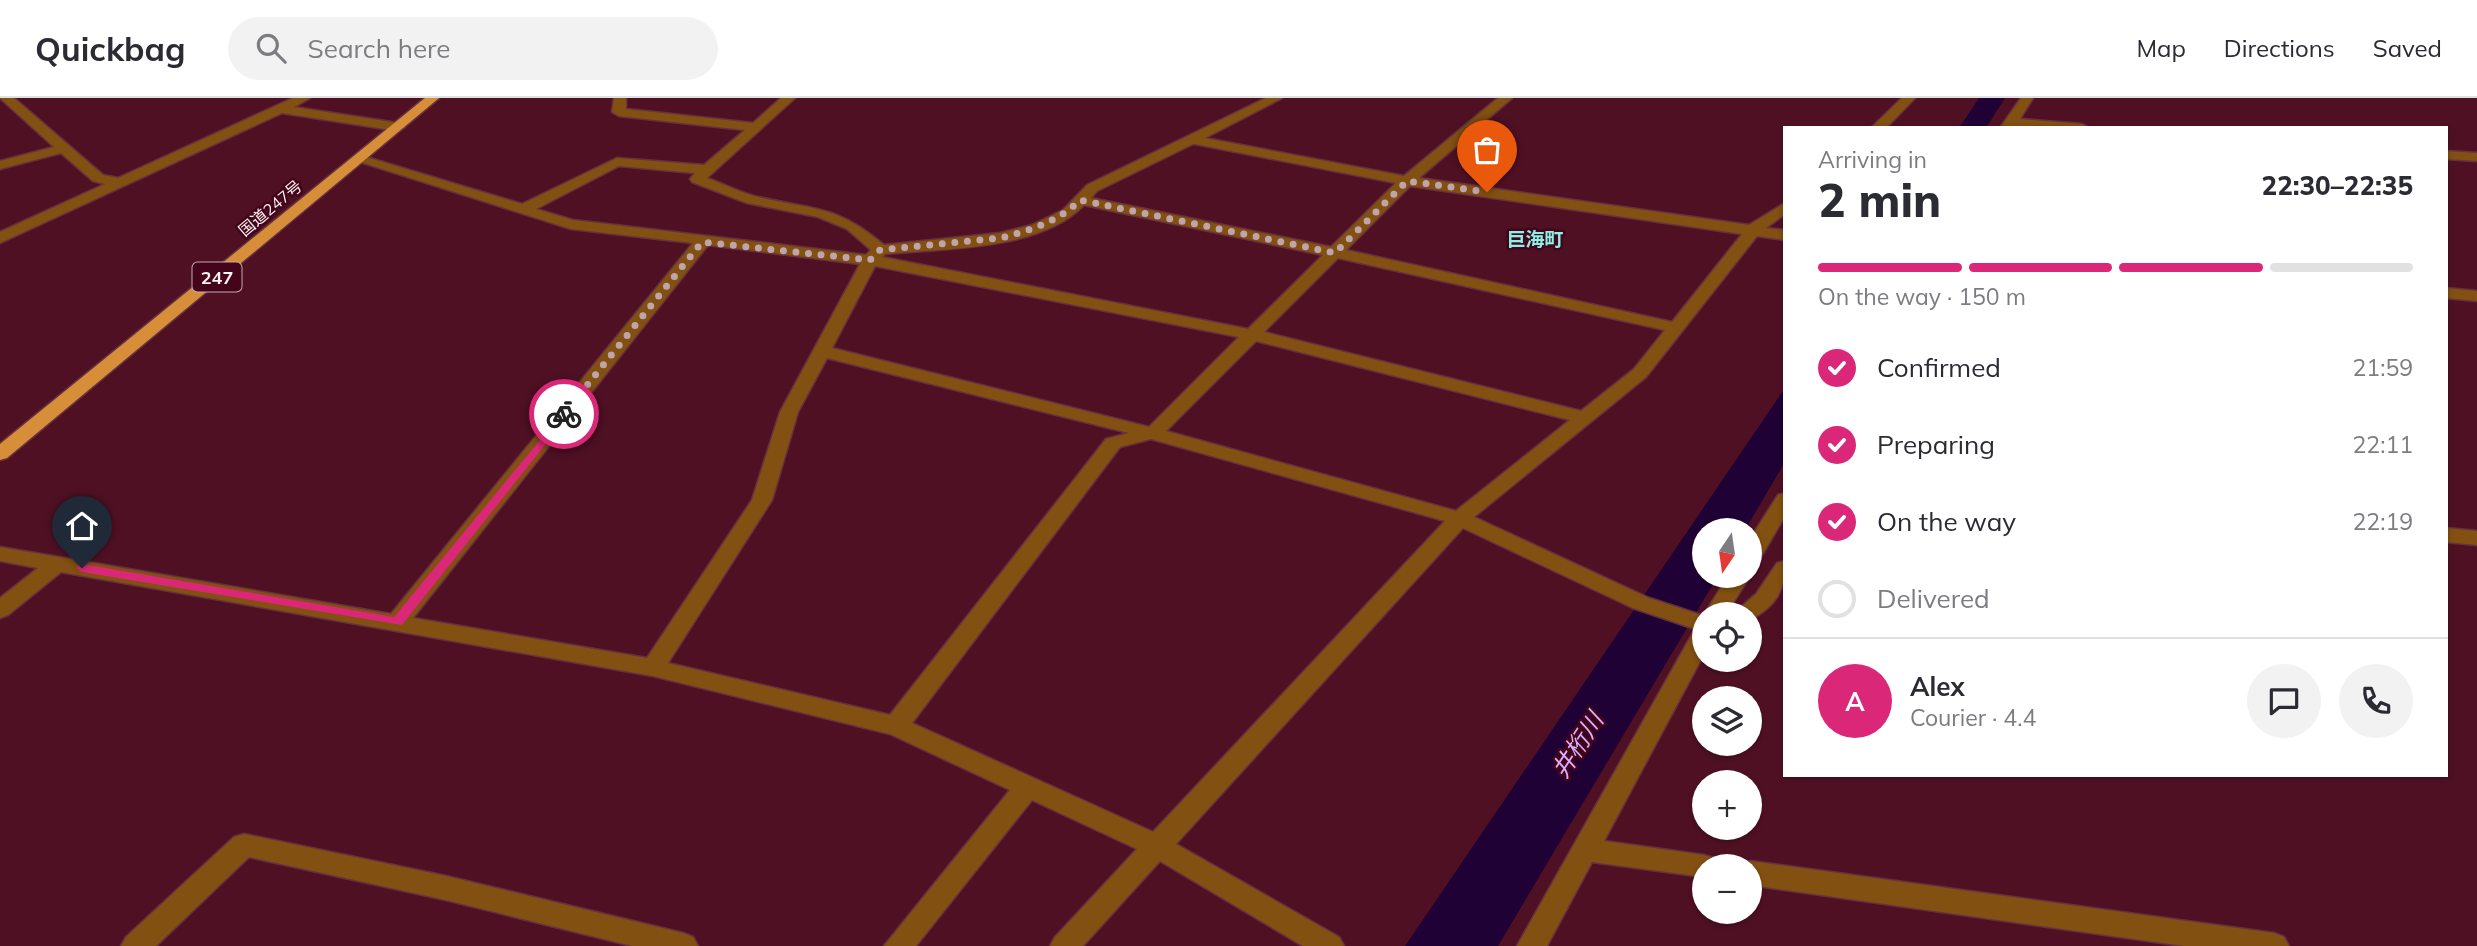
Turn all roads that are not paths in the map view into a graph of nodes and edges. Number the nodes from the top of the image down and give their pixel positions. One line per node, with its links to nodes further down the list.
1 (6, 98): 17 (street)
2 (304, 98): 10 (street)
3 (433, 98): 14 (highway, 国道247号 / 247)
4 (620, 98): 15 (street)
5 (789, 98): 15 (street)
6 (1276, 98): 16 (street)
7 (1506, 98): 23 (street)
8 (1909, 98): 12 (street)
9 (2027, 98): 11 (street)
10 (280, 109): 14 (street); 24 (street)
11 (2009, 125): 13 (street)
12 (1880, 126)
13 (2033, 126)
14 (398, 127): 20 (highway, 国道247号 / 247)
15 (756, 127): 22 (street)
16 (1195, 140): 23 (street); 25 (street)
17 (64, 148): 21 (street); 24 (street)
18 (2448, 155): 19 (street)
19 (2477, 157)
20 (359, 159): 27 (street); 41 (highway, 国道247号 / 247)
21 (0, 165)
22 (707, 170): 27 (street); 33 (street)
23 (1407, 181): 28 (street); 32 (street)
24 (121, 183): 30 (street)
25 (1080, 200): 32 (street); 33 (street)
26 (1783, 208): 28 (street)
27 (523, 209): 31 (street)
28 (1754, 229): 29 (street); 36 (street)
29 (1783, 235)
30 (0, 238)
31 (702, 242): 33 (street); 53 (street)
32 (1335, 253): 36 (street); 37 (street)
33 (875, 255): 37 (street); 38 (street)
34 (2448, 293): 35 (street)
35 (2477, 296)
36 (1676, 328): 39 (street)
37 (1254, 335): 39 (street); 40 (street)
38 (819, 351): 40 (street); 55 (street)
39 (1584, 418): 43 (street)
40 (1153, 433): 43 (street); 56 (street)
41 (0, 454)
42 (1783, 502): 45 (street)
43 (1459, 519): 52 (street); 58 (street)
44 (2448, 535): 46 (street)
45 (1762, 537)
46 (2477, 538)
47 (0, 554): 48 (street)
48 (56, 564): 51 (street); 53 (street)
49 (1783, 571): 50 (street)
50 (1759, 602)
51 (0, 610)
52 (1692, 621)
53 (397, 622): 55 (street)
54 (1692, 655): 59 (street)
55 (653, 668): 56 (street)
56 (896, 726): 57 (street)
57 (1028, 787): 58 (street); 64 (street)
58 (1157, 846): 65 (street); 66 (street)
59 (1585, 850): 60 (street); 67 (street)
60 (1692, 864)
61 (1762, 875): 68 (street)
62 (136, 946): 63 (street)
63 (683, 946)
64 (899, 946)
65 (1065, 946)
66 (1329, 946)
67 (1532, 946)
68 (2274, 946)

